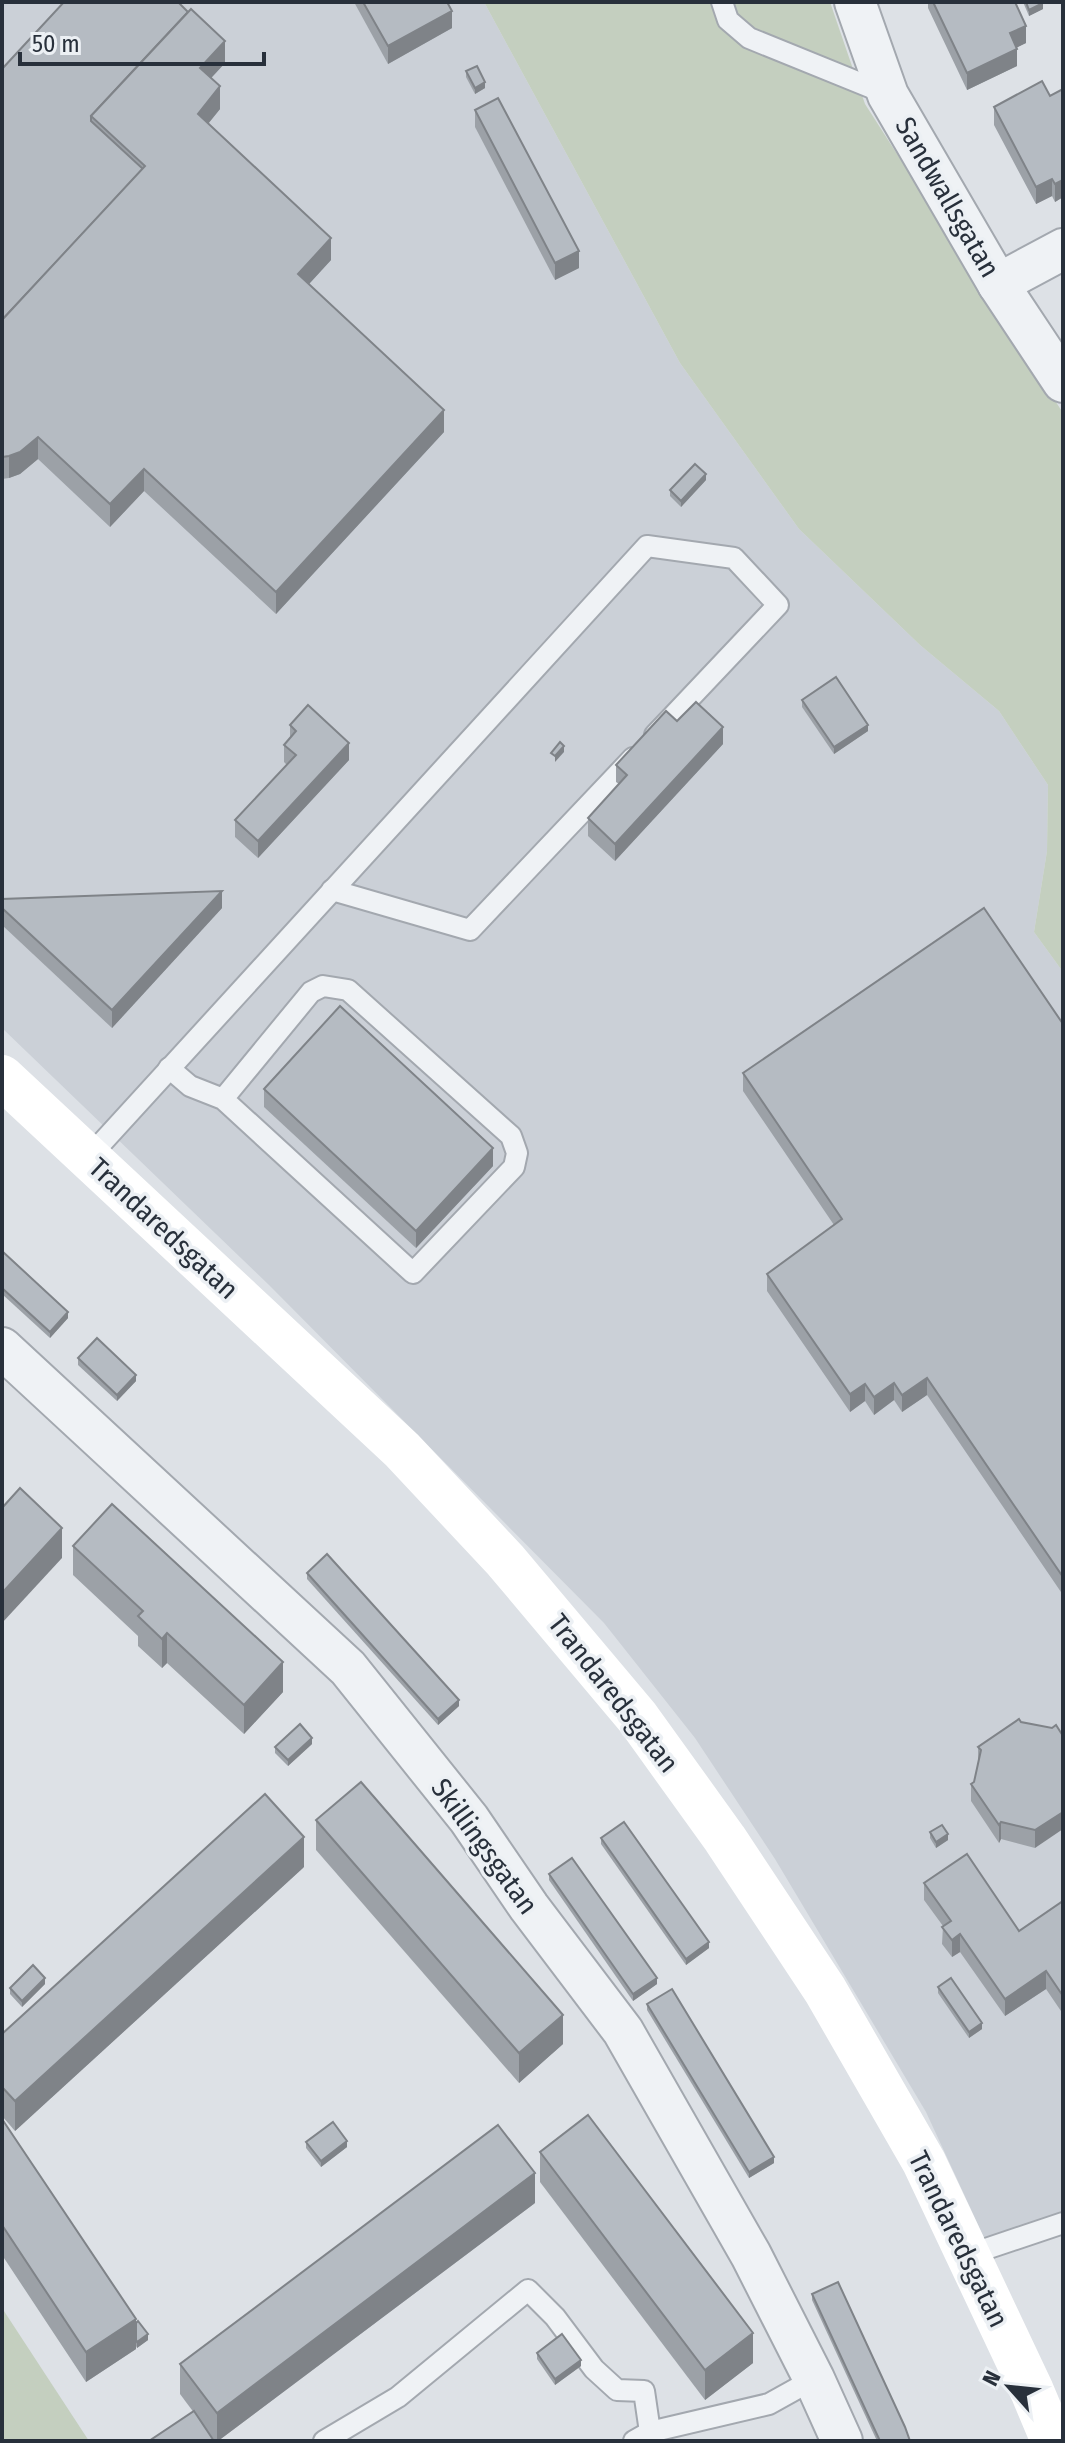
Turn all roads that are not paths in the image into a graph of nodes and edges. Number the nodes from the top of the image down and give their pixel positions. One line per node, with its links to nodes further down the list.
1 (722, 2): 3 (lane)
2 (855, 2): 3 (street, Sandwallsgatan)
3 (888, 95): 5 (street, Sandwallsgatan)
4 (1063, 249): 5 (street)
5 (998, 284): 6 (street, Sandwallsgatan)
6 (1063, 382)
7 (332, 890): 7 (lane); 8 (lane)
8 (169, 1068): 10 (lane); 11 (lane)
9 (2, 1077): 11 (street, Trandaredsgatan)
10 (223, 1099): 10 (lane)
11 (88, 1158): 14 (street, Trandaredsgatan)
12 (2, 1348): 15 (street, Skillingsgatan)
13 (1063, 2223): 14 (lane)
14 (968, 2255): 19 (street, Trandaredsgatan)
15 (814, 2379): 16 (lane); 18 (street, Skillingsgatan)
16 (642, 2437): 17 (lane)
17 (324, 2441)
18 (842, 2441)
19 (1053, 2441)

